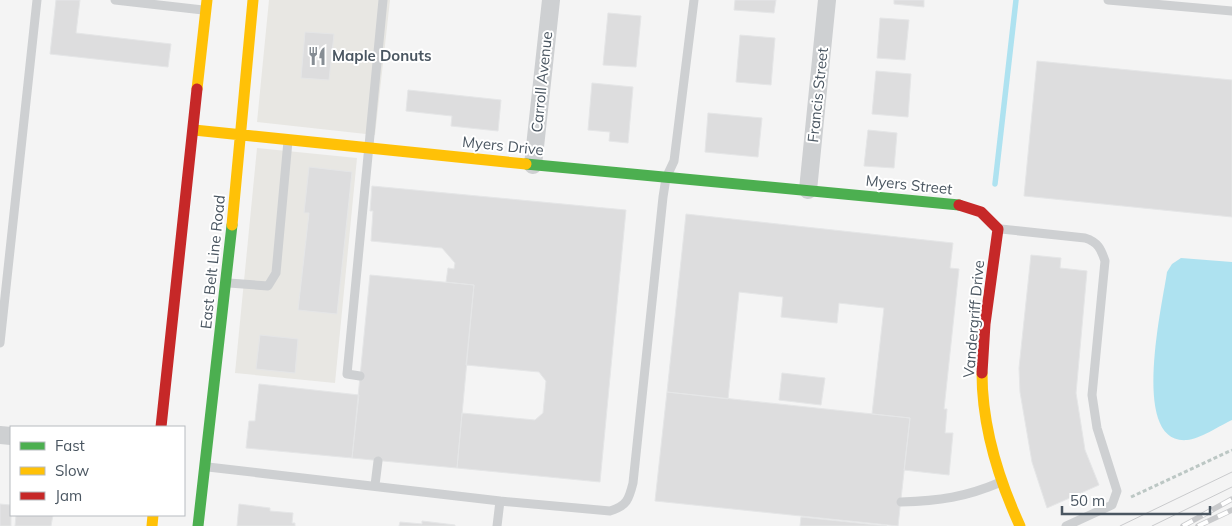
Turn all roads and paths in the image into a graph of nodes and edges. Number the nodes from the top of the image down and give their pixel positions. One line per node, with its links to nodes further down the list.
1 (37, 0): 20 (lane)
2 (115, 0): 9 (lane)
3 (254, 0): 12 (street, East Belt Line Road)
4 (383, 0): 14 (lane)
5 (551, 0): 15 (street, Carroll Avenue)
6 (694, 0): 16 (lane)
7 (827, 0): 17 (street, Francis Street)
8 (1108, 0): 10 (lane)
9 (207, 5): 11 (street)
10 (1232, 10)
11 (194, 130): 12 (street, Myers Drive); 22 (street)
12 (242, 135): 13 (street, Myers Drive); 19 (street, East Belt Line Road)
13 (288, 140): 14 (street, Myers Drive); 19 (lane)
14 (369, 148): 15 (street, Myers Drive); 21 (lane)
15 (533, 165): 16 (street, Myers Drive)
16 (666, 178): 17 (street, Myers Drive); 28 (lane)
17 (808, 190): 18 (street, Myers Street)
18 (998, 229): 26 (street, Vandergriff Drive); 30 (lane)
19 (226, 282): 25 (street, East Belt Line Road)
20 (0, 343)
21 (360, 376)
22 (161, 426)
23 (1232, 450): 30 (path)
24 (378, 461): 27 (lane)
25 (206, 467): 27 (lane); 31 (street, East Belt Line Road)
26 (1002, 482): 29 (lane); 33 (street, Vandergriff Drive)
27 (376, 485): 28 (lane)
28 (500, 501): 32 (lane)
29 (901, 502)
30 (1112, 505): 34 (lane)
31 (198, 526)
32 (497, 526)
33 (1020, 526)
34 (1066, 526)

